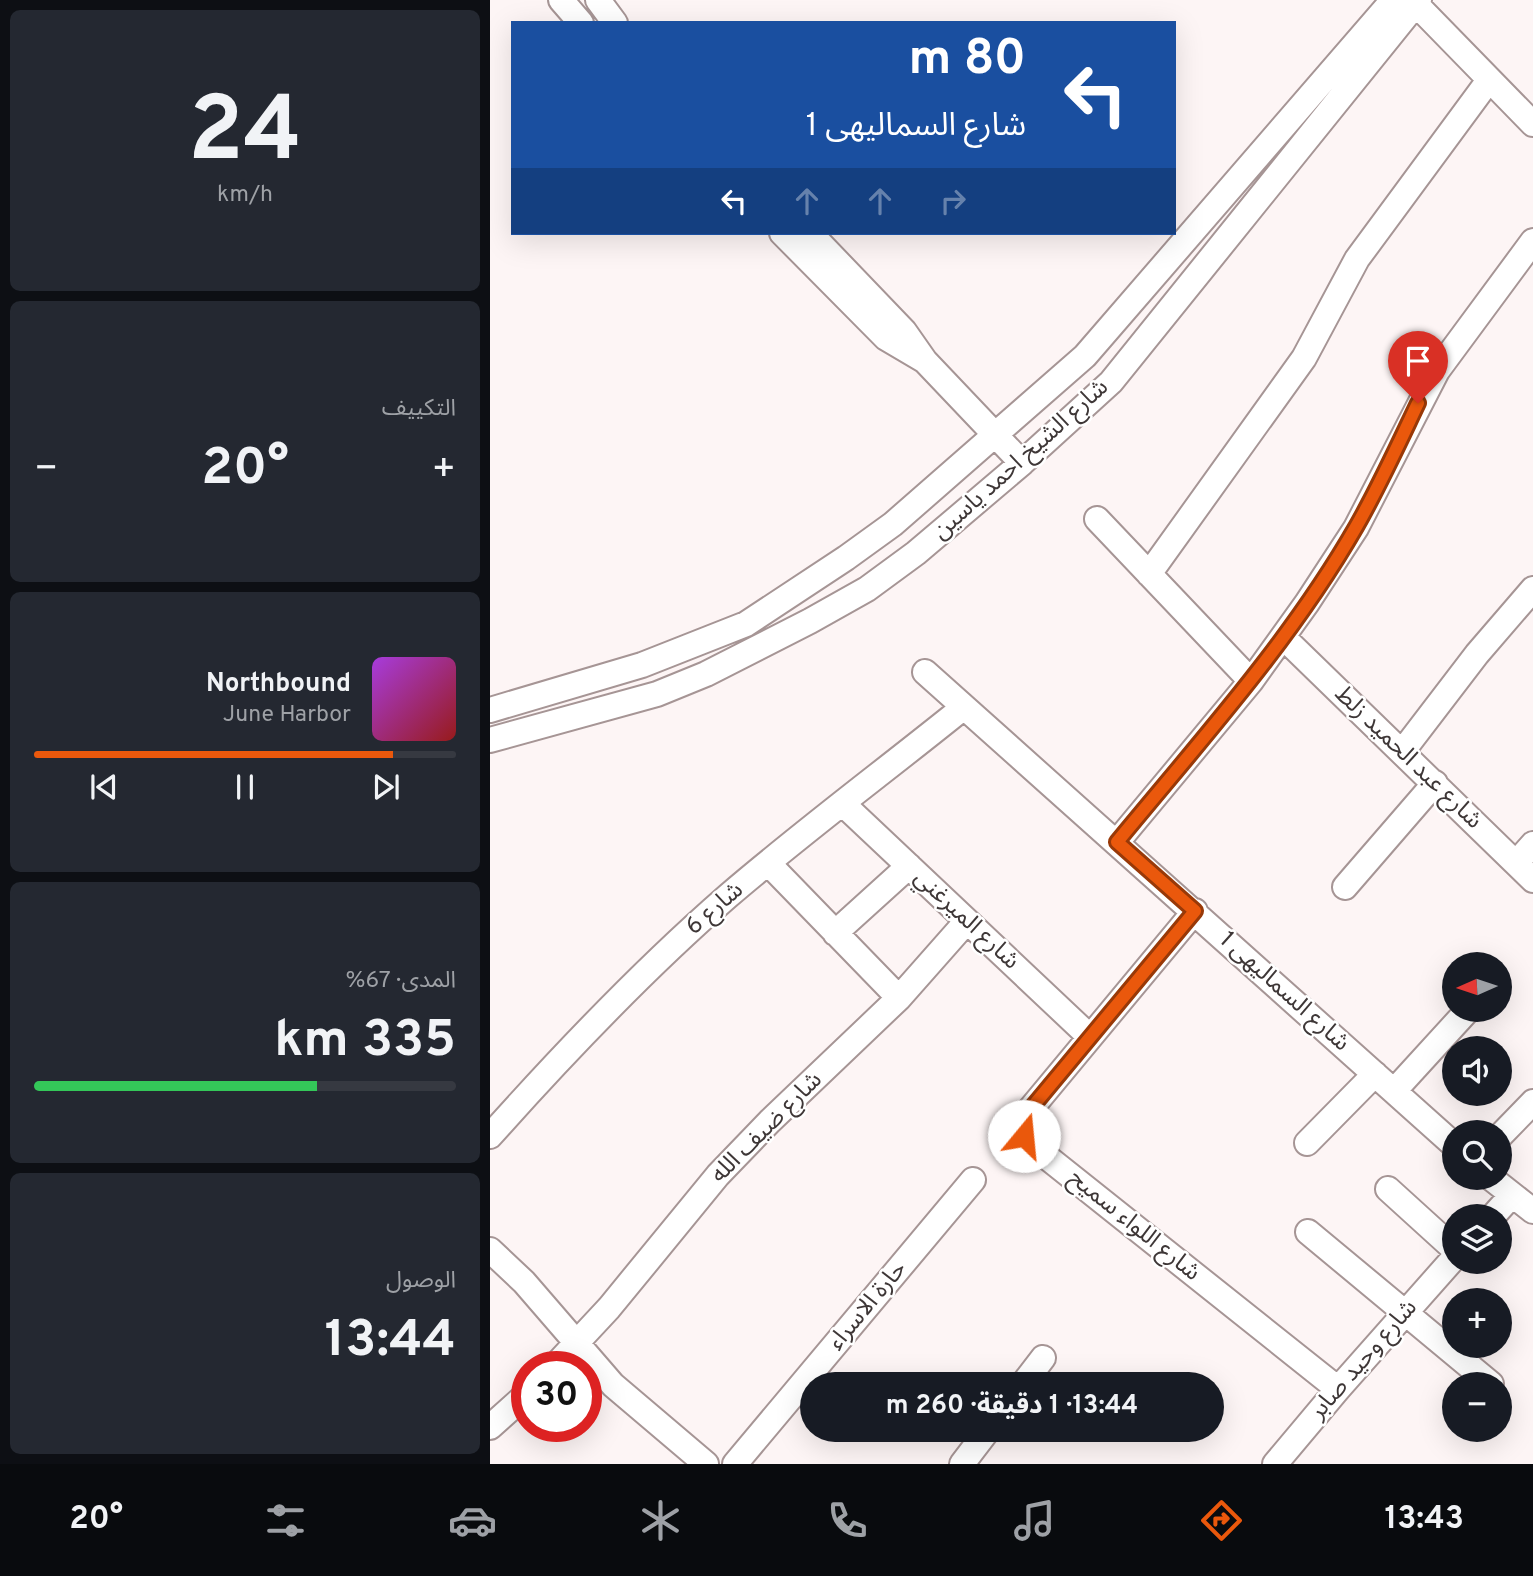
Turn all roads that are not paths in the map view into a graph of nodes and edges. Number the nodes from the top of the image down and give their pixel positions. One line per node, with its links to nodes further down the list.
1 (561, 0): 4 (street)
2 (598, 0): 5 (street)
3 (1410, 1): 6 (street); 12 (street, شارع الشيخ احمد ياسين); 13 (street, شارع الشيخ احمد ياسين)
4 (578, 21)
5 (614, 21)
6 (1489, 80): 7 (street); 15 (street)
7 (1533, 124)
8 (784, 235): 11 (street)
9 (812, 235): 11 (street)
10 (1533, 240): 17 (street)
11 (925, 361): 12 (street)
12 (996, 436): 13 (street); 21 (street, شارع الشيخ احمد ياسين)
13 (1022, 463): 22 (street, شارع الشيخ احمد ياسين)
14 (1097, 519): 15 (street)
15 (1149, 575): 19 (street)
16 (1533, 589): 23 (street)
17 (1283, 637): 19 (street); 23 (street, شارع عبد الحميد زلط)
18 (925, 672): 20 (street, شارع السماليهى 1)
19 (1251, 681): 26 (street)
20 (964, 707): 25 (street, شارع 6); 26 (street, شارع السماليهى 1)
21 (490, 710)
22 (490, 740)
23 (1402, 752): 24 (street, شارع عبد الحميد زلط)
24 (1435, 783): 30 (street, شارع عبد الحميد زلط); 31 (street)
25 (843, 804): 28 (street, شارع 6); 29 (street, شارع الميرغني)
26 (1117, 842): 32 (street, شارع السماليهى 1)
27 (1533, 844): 30 (street)
28 (769, 864): 34 (street); 43 (street, شارع 6)
29 (909, 866): 33 (street, شارع الميرغني); 34 (street)
30 (1524, 871)
31 (1345, 887)
32 (1195, 911): 37 (street, شارع اللواء سميح); 38 (street, شارع السماليهى 1)
33 (967, 921): 35 (street, شارع ضيف الله); 37 (street, شارع الميرغني)
34 (835, 933): 35 (street)
35 (899, 998): 56 (street, شارع ضيف الله)
36 (1457, 1022): 39 (street)
37 (1090, 1037): 61 (street, شارع اللواء سميح)
38 (1375, 1074): 39 (street, شارع السماليهى 1); 44 (street)
39 (1394, 1091): 42 (street, شارع السماليهى 1)
40 (1533, 1102): 41 (street)
41 (1512, 1124)
42 (1442, 1134)
43 (490, 1136)
44 (1307, 1143)
45 (973, 1180): 66 (street, حارة الاسراء)
46 (1388, 1189): 52 (street)
47 (1507, 1190): 48 (street)
48 (1513, 1195): 49 (street); 50 (street)
49 (1504, 1204)
50 (1533, 1211)
51 (1308, 1232): 55 (street)
52 (1442, 1238)
53 (490, 1250): 56 (street)
54 (1442, 1271): 55 (street, شارع وحيد صابر)
55 (1405, 1313): 60 (street); 61 (street, شارع وحيد صابر)
56 (577, 1344): 57 (street, شارع ضيف الله); 65 (street)
57 (570, 1351)
58 (1043, 1358): 59 (street)
59 (1032, 1372)
60 (1476, 1372)
61 (1338, 1389): 68 (street, شارع وحيد صابر)
62 (511, 1408): 63 (street)
63 (490, 1427)
64 (979, 1442): 67 (street)
65 (706, 1464)
66 (735, 1464)
67 (962, 1464)
68 (1275, 1464)

